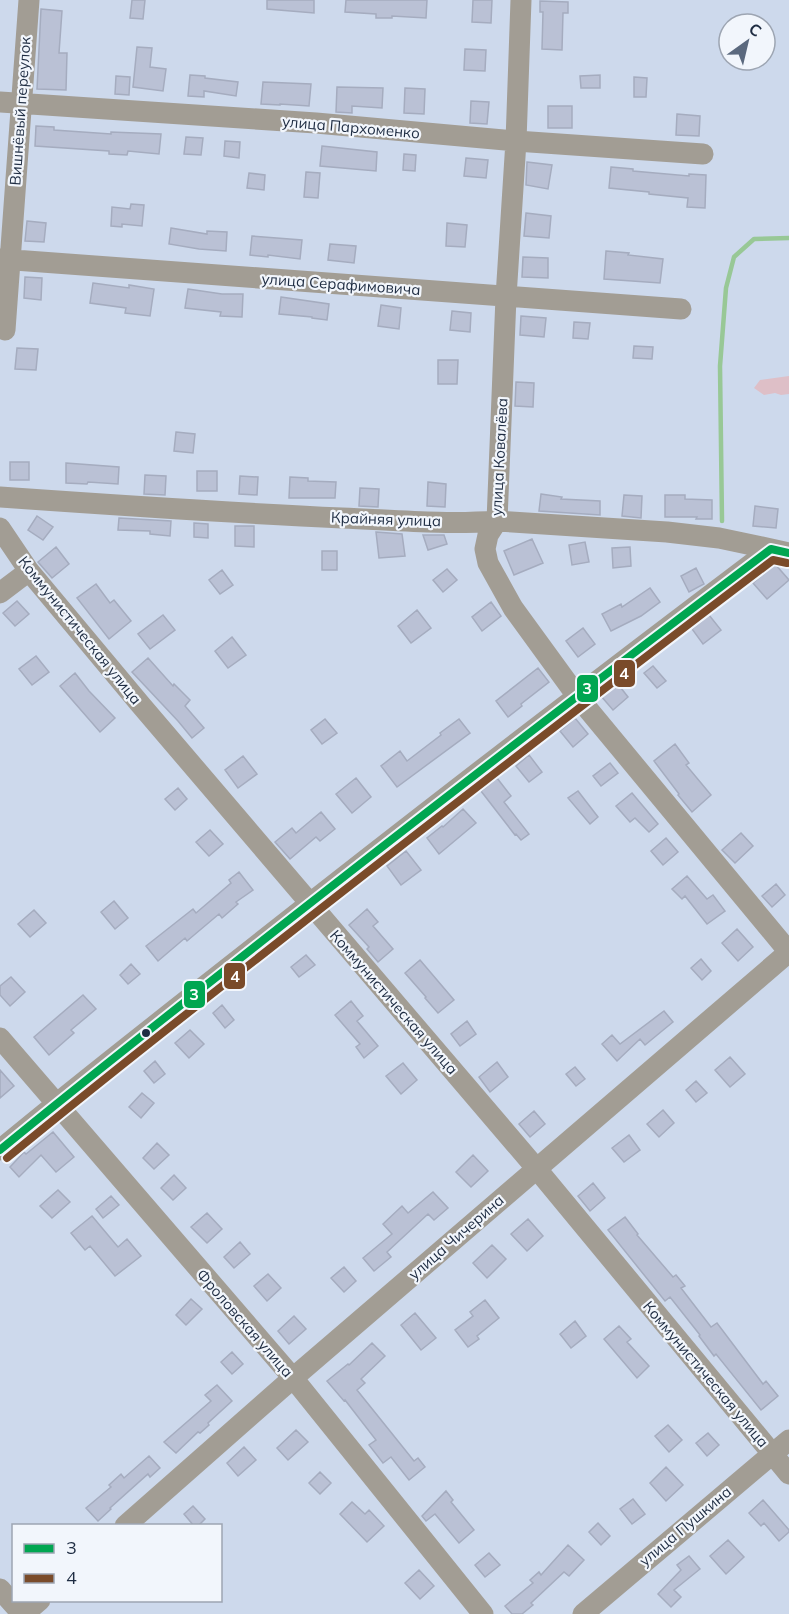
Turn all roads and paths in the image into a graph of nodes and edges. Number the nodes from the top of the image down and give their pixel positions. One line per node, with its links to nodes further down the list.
1 (29, 0): 3 (street, Вишнёвый переулок)
2 (521, 0): 4 (street, улица Ковалёва)
3 (10, 102): 4 (street, улица Пархоменко); 6 (street, Вишнёвый переулок)
4 (516, 141): 5 (street, улица Пархоменко); 7 (street, улица Ковалёва)
5 (703, 154)
6 (5, 260): 7 (street, улица Серафимовича); 9 (street, Вишнёвый переулок)
7 (506, 297): 8 (street, улица Серафимовича); 11 (street, улица Ковалёва)
8 (681, 309)
9 (5, 330)
10 (0, 497): 11 (street, Крайняя улица)
11 (496, 521): 13 (street, Крайняя улица); 16 (street, улица Ковалёва)
12 (0, 528): 14 (street, Коммунистическая улица)
13 (784, 552): 16 (street)
14 (29, 571): 15 (street); 17 (street, Коммунистическая улица)
15 (0, 593)
16 (577, 696): 17 (street); 18 (street, улица Ковалёва)
17 (309, 903): 20 (street); 22 (street, Коммунистическая улица)
18 (789, 952): 22 (street, улица Чичерина)
19 (0, 1038): 20 (street, Фроловская улица)
20 (56, 1103): 21 (street); 23 (street, Фроловская улица)
21 (0, 1150)
22 (536, 1168): 23 (street, улица Чичерина); 25 (street, Коммунистическая улица)
23 (293, 1378): 27 (street, улица Чичерина); 33 (street, Фроловская улица)
24 (789, 1440): 25 (street, улица Пушкина)
25 (772, 1453): 26 (street, Коммунистическая улица); 34 (street, улица Пушкина)
26 (789, 1474)
27 (127, 1524)
28 (0, 1588): 29 (street)
29 (12, 1602)
30 (12, 1602): 32 (street)
31 (38, 1602): 32 (street)
32 (23, 1614)
33 (483, 1614)
34 (583, 1614)

